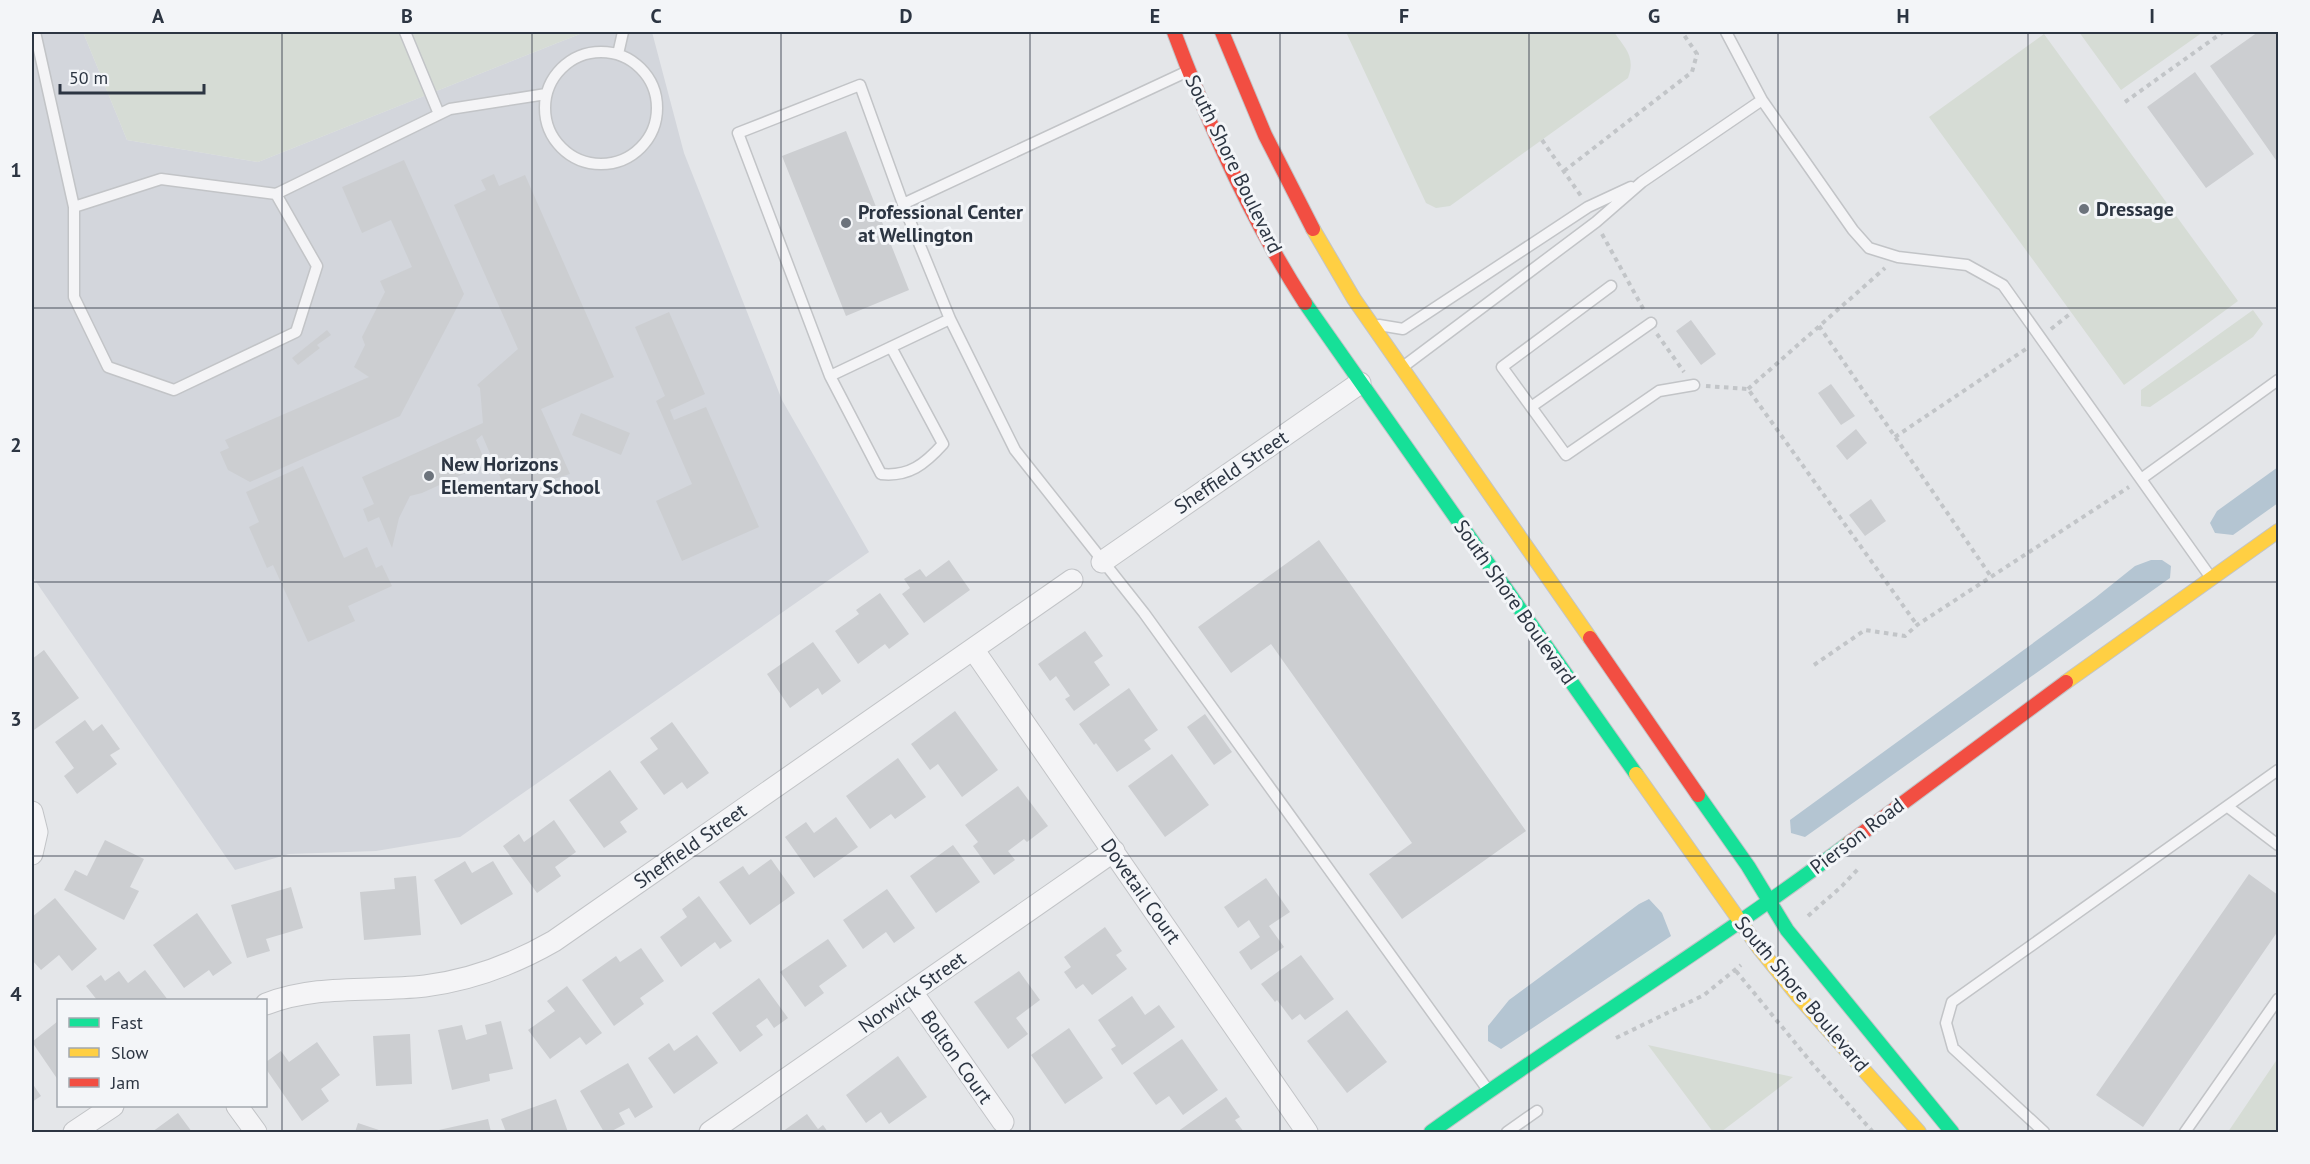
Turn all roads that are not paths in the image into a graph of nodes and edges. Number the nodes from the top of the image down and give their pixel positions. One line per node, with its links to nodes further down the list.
1 (35, 32): 15 (lane)
2 (405, 32): 11 (lane)
3 (623, 32): 7 (lane)
4 (1174, 32): 8 (street, South Shore Boulevard)
5 (1222, 32): 18 (street, South Shore Boulevard)
6 (1726, 32): 10 (lane)
7 (618, 54): 9 (lane); 9 (lane)
8 (1189, 71): 14 (lane); 20 (street, South Shore Boulevard)
9 (546, 94): 11 (lane)
10 (1762, 100): 12 (lane); 31 (lane)
11 (439, 114): 13 (lane)
12 (1642, 182): 18 (lane); 23 (lane)
13 (276, 194): 15 (lane); 15 (lane)
14 (903, 204): 17 (lane); 24 (lane)
15 (74, 207)
16 (1611, 286): 29 (lane)
17 (950, 319): 21 (lane); 33 (lane)
18 (1370, 323): 23 (street, South Shore Boulevard)
19 (1651, 323): 29 (lane)
20 (1325, 333): 22 (street); 25 (street, South Shore Boulevard)
21 (891, 347): 24 (lane); 24 (lane)
22 (1360, 356)
23 (1401, 369): 25 (street); 30 (street, South Shore Boulevard)
24 (830, 376)
25 (1374, 377): 33 (street, Sheffield Street); 44 (street, South Shore Boulevard)
26 (2278, 380): 31 (lane)
27 (1694, 385): 29 (lane)
28 (1401, 390): 30 (street)
29 (1531, 407)
30 (1429, 408): 43 (street, South Shore Boulevard)
31 (2141, 479): 34 (lane)
32 (2278, 531): 34 (street, Pierson Road)
33 (1102, 562): 48 (lane)
34 (2211, 577): 43 (street, Pierson Road)
35 (1072, 580): 36 (street, Sheffield Street)
36 (973, 649): 41 (street, Dovetail Court); 47 (street, Sheffield Street)
37 (2278, 770): 38 (lane)
38 (2228, 807): 40 (lane); 61 (lane)
39 (32, 812): 42 (street)
40 (2278, 845)
41 (1114, 852): 45 (street, Norwick Street); 56 (street, Dovetail Court)
42 (32, 854)
43 (1769, 902): 44 (street, Pierson Road); 60 (street, South Shore Boulevard)
44 (1741, 922): 48 (street, Pierson Road); 59 (street, South Shore Boulevard)
45 (912, 992): 52 (street, Bolton Court); 55 (street, Norwick Street)
46 (2278, 999): 62 (lane)
47 (267, 1004)
48 (1488, 1091): 57 (street, Pierson Road)
49 (112, 1107): 53 (street)
50 (238, 1107): 54 (street)
51 (1537, 1111): 58 (lane)
52 (1002, 1122)
53 (74, 1132)
54 (256, 1132)
55 (710, 1132)
56 (1307, 1132)
57 (1431, 1132)
58 (1507, 1132)
59 (1919, 1132)
60 (1952, 1132)
61 (2044, 1132)
62 (2185, 1132)

